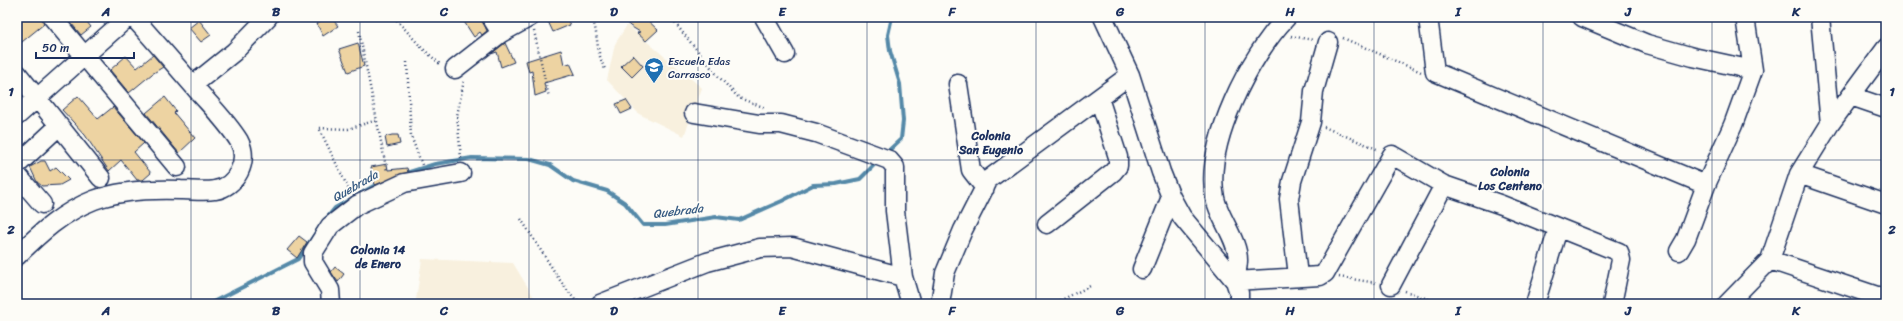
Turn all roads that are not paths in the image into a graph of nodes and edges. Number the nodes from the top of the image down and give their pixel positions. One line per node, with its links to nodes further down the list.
1 (52, 17): 19 (street)
2 (128, 17): 19 (street)
3 (133, 17): 25 (street)
4 (268, 17): 25 (street)
5 (491, 17): 15 (street)
6 (764, 17): 18 (street)
7 (1103, 17): 23 (street)
8 (1287, 17): 54 (street)
9 (1428, 17): 41 (street)
10 (1582, 17): 14 (street)
11 (1745, 17): 21 (street)
12 (1820, 17): 32 (street)
13 (532, 21): 15 (street)
14 (1603, 21): 21 (street)
15 (501, 33): 20 (street)
16 (1328, 42): 52 (street)
17 (1886, 48): 26 (street)
18 (784, 54)
19 (84, 55): 27 (street); 35 (street)
20 (455, 69)
21 (1752, 70): 41 (street)
22 (17, 73): 27 (street)
23 (1130, 75): 28 (street); 43 (street)
24 (958, 84): 42 (street)
25 (193, 85): 49 (street)
26 (1851, 96): 29 (street); 32 (street)
27 (36, 98): 31 (street); 33 (street)
28 (1099, 98): 42 (street); 46 (street)
29 (1886, 108)
30 (694, 112): 53 (street)
31 (17, 116)
32 (1830, 124): 37 (street)
33 (59, 126): 34 (street); 39 (street)
34 (17, 165)
35 (177, 167)
36 (461, 172): 57 (street)
37 (1799, 174): 45 (street); 50 (street)
38 (17, 175): 44 (street)
39 (101, 178)
40 (1444, 185): 47 (street); 52 (street); 55 (street)
41 (1706, 185): 48 (street)
42 (985, 188): 60 (street)
43 (1171, 197): 51 (street); 54 (street)
44 (42, 204)
45 (1886, 204)
46 (1047, 224)
47 (1558, 229): 62 (street); 63 (street)
48 (1679, 251)
49 (17, 256)
50 (1770, 260): 56 (street); 64 (street)
51 (1142, 268)
52 (1298, 276): 54 (street)
53 (903, 277): 58 (street); 59 (street)
54 (1235, 281): 61 (street)
55 (1391, 286)
56 (1886, 299)
57 (331, 304)
58 (600, 304)
59 (911, 304)
60 (940, 304)
61 (1239, 304)
62 (1536, 304)
63 (1612, 304)
64 (1727, 304)

